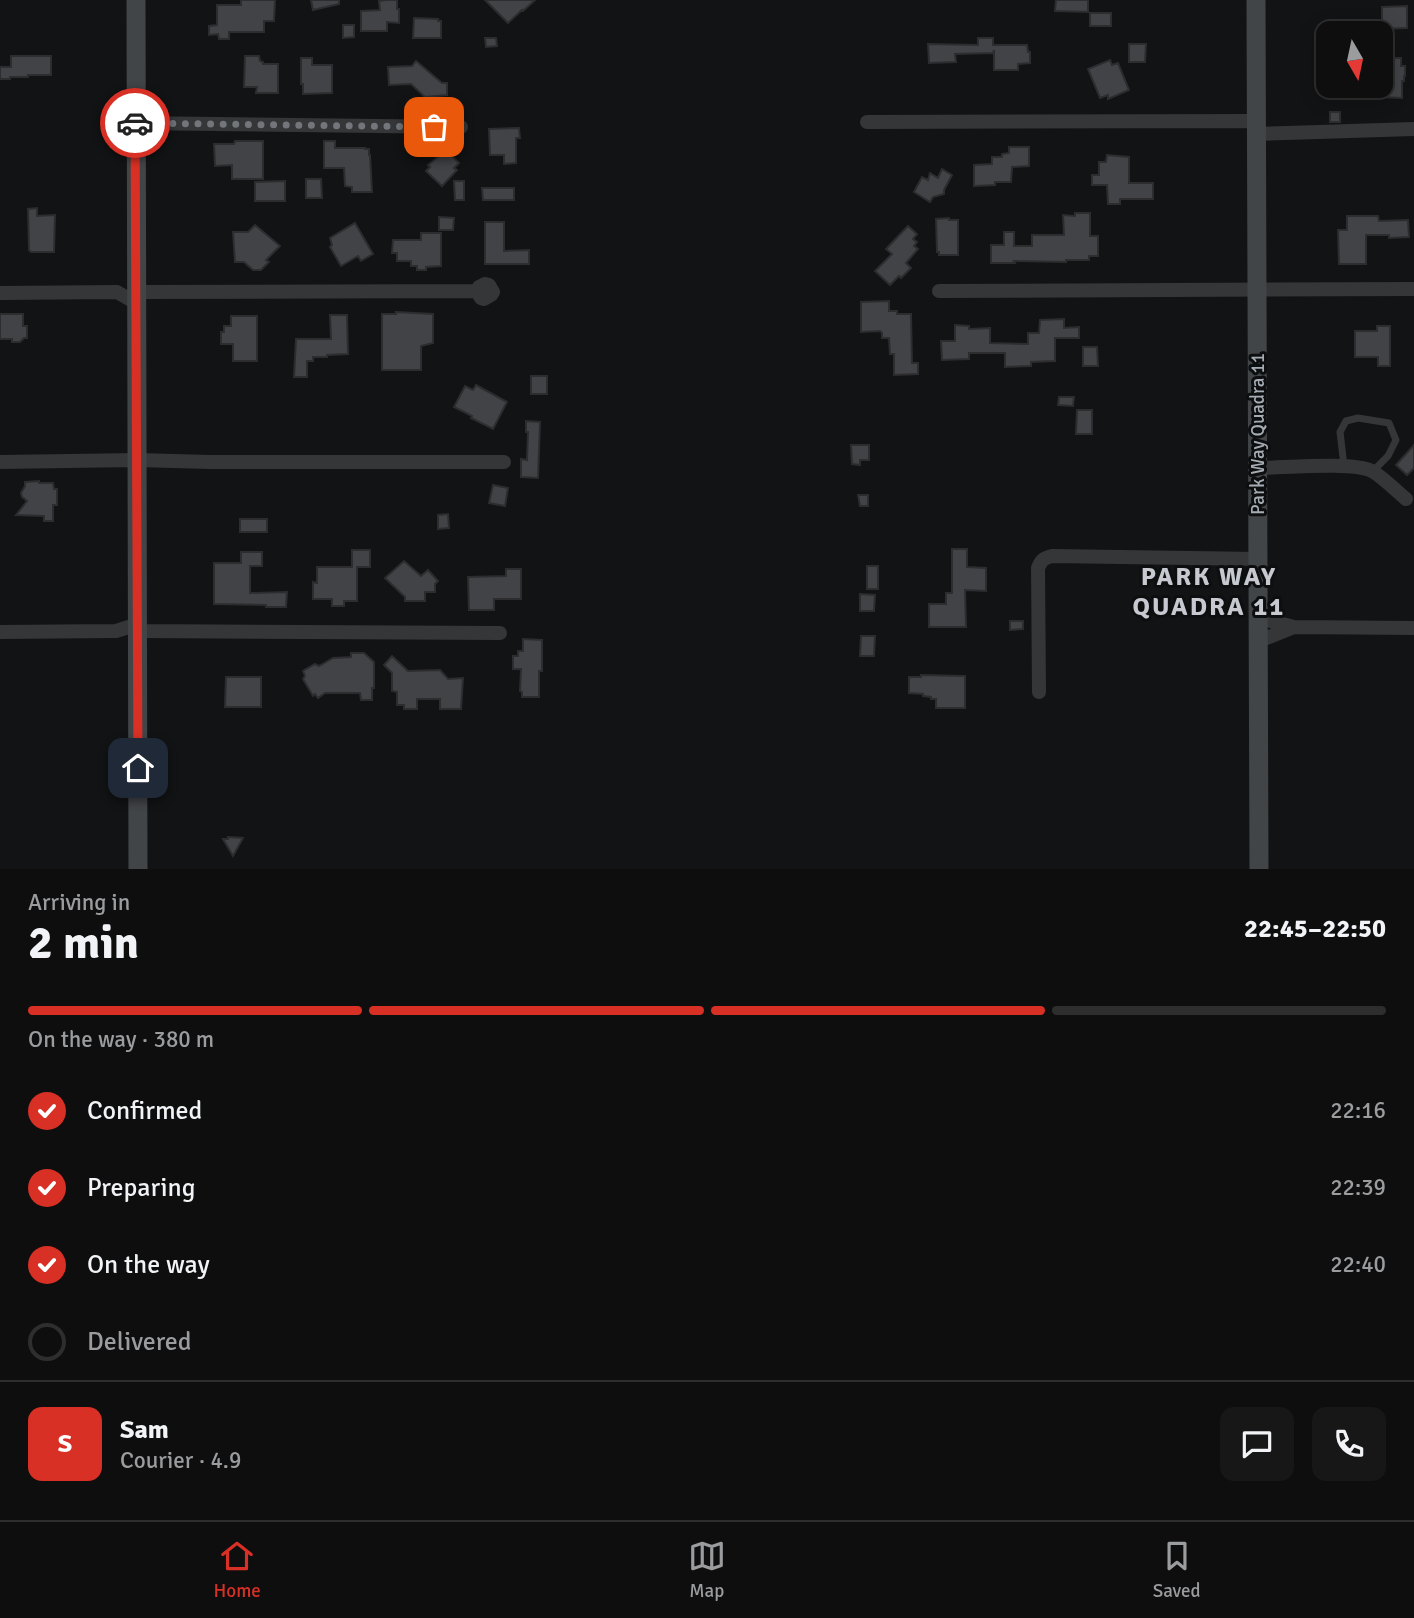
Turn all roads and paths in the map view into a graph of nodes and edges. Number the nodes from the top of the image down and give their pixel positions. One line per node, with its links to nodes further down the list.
1 (136, 0): 4 (street)
2 (1256, 0): 6 (street, Park Way Quadra 11)
3 (867, 122): 6 (street)
4 (135, 123): 5 (street); 10 (street)
5 (461, 127)
6 (1256, 127): 7 (street); 8 (street, Park Way Quadra 11)
7 (1414, 129)
8 (1258, 289): 9 (street); 12 (street); 18 (street, Park Way Quadra 11)
9 (1414, 289)
10 (131, 291): 11 (street); 13 (street); 14 (street)
11 (477, 291)
12 (939, 291)
13 (0, 293)
14 (137, 460): 15 (street); 16 (street); 26 (street)
15 (0, 462)
16 (504, 462)
17 (1344, 466): 18 (street); 19 (street); 19 (lane)
18 (1258, 468): 21 (street, Park Way Quadra 11)
19 (1372, 471): 20 (street)
20 (1406, 499)
21 (1259, 559): 22 (street, Park Way Quadra 11); 29 (street)
22 (1259, 618): 23 (street); 28 (street, Park Way Quadra 11)
23 (1294, 627): 24 (street); 28 (street)
24 (1414, 628)
25 (0, 632): 26 (street)
26 (138, 632): 27 (street); 30 (street)
27 (500, 633)
28 (1259, 641): 31 (street, Park Way Quadra 11)
29 (1039, 692)
30 (138, 869)
31 (1259, 869)

